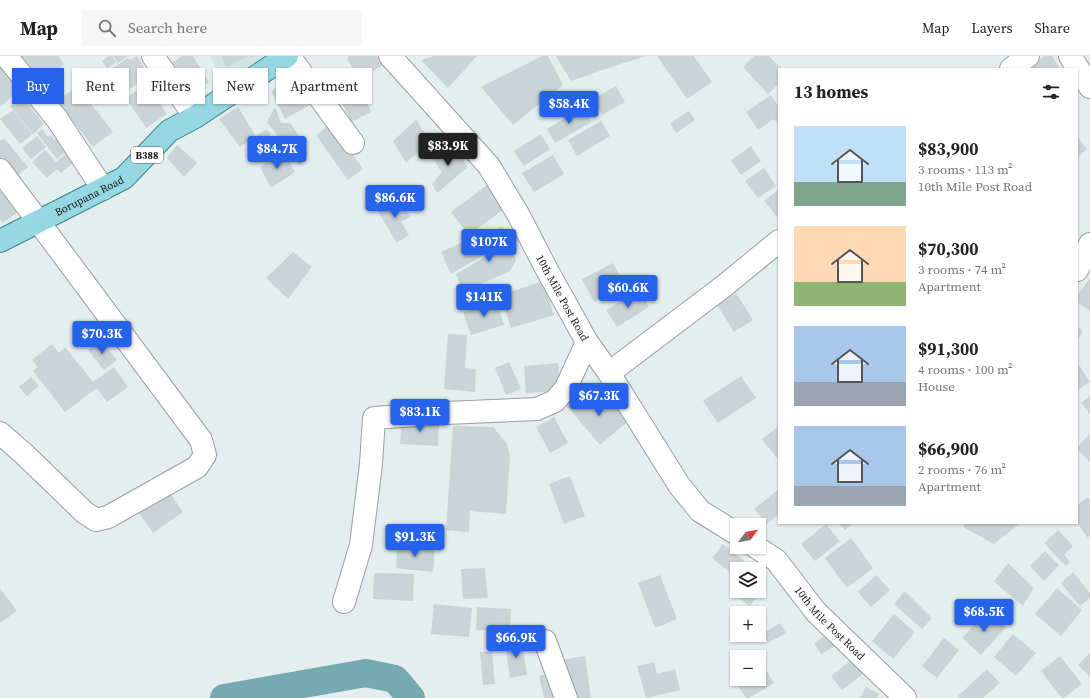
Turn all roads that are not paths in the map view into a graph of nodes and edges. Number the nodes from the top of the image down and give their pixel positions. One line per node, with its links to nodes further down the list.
1 (6, 56): 14 (street)
2 (153, 56): 11 (street)
3 (288, 56): 11 (main road, Borupana Road / B388); 12 (street)
4 (390, 56): 18 (street, 10th Mile Post Road)
5 (1028, 56): 7 (street)
6 (1070, 56): 8 (street)
7 (1012, 68)
8 (1078, 68)
9 (1078, 68): 10 (street)
10 (1090, 87)
11 (195, 117): 14 (main road, Borupana Road / B388)
12 (353, 143)
13 (0, 170): 15 (street)
14 (103, 189): 15 (main road, Borupana Road / B388)
15 (39, 222): 16 (main road, Borupana Road / B388); 20 (street)
16 (0, 241)
17 (778, 242): 19 (street)
18 (587, 342): 19 (street, 10th Mile Post Road); 23 (street)
19 (609, 372): 21 (street, 10th Mile Post Road)
20 (0, 433)
21 (730, 530)
22 (766, 554): 26 (street, 10th Mile Post Road)
23 (344, 602)
24 (545, 641): 25 (street)
25 (566, 698)
26 (905, 698)

